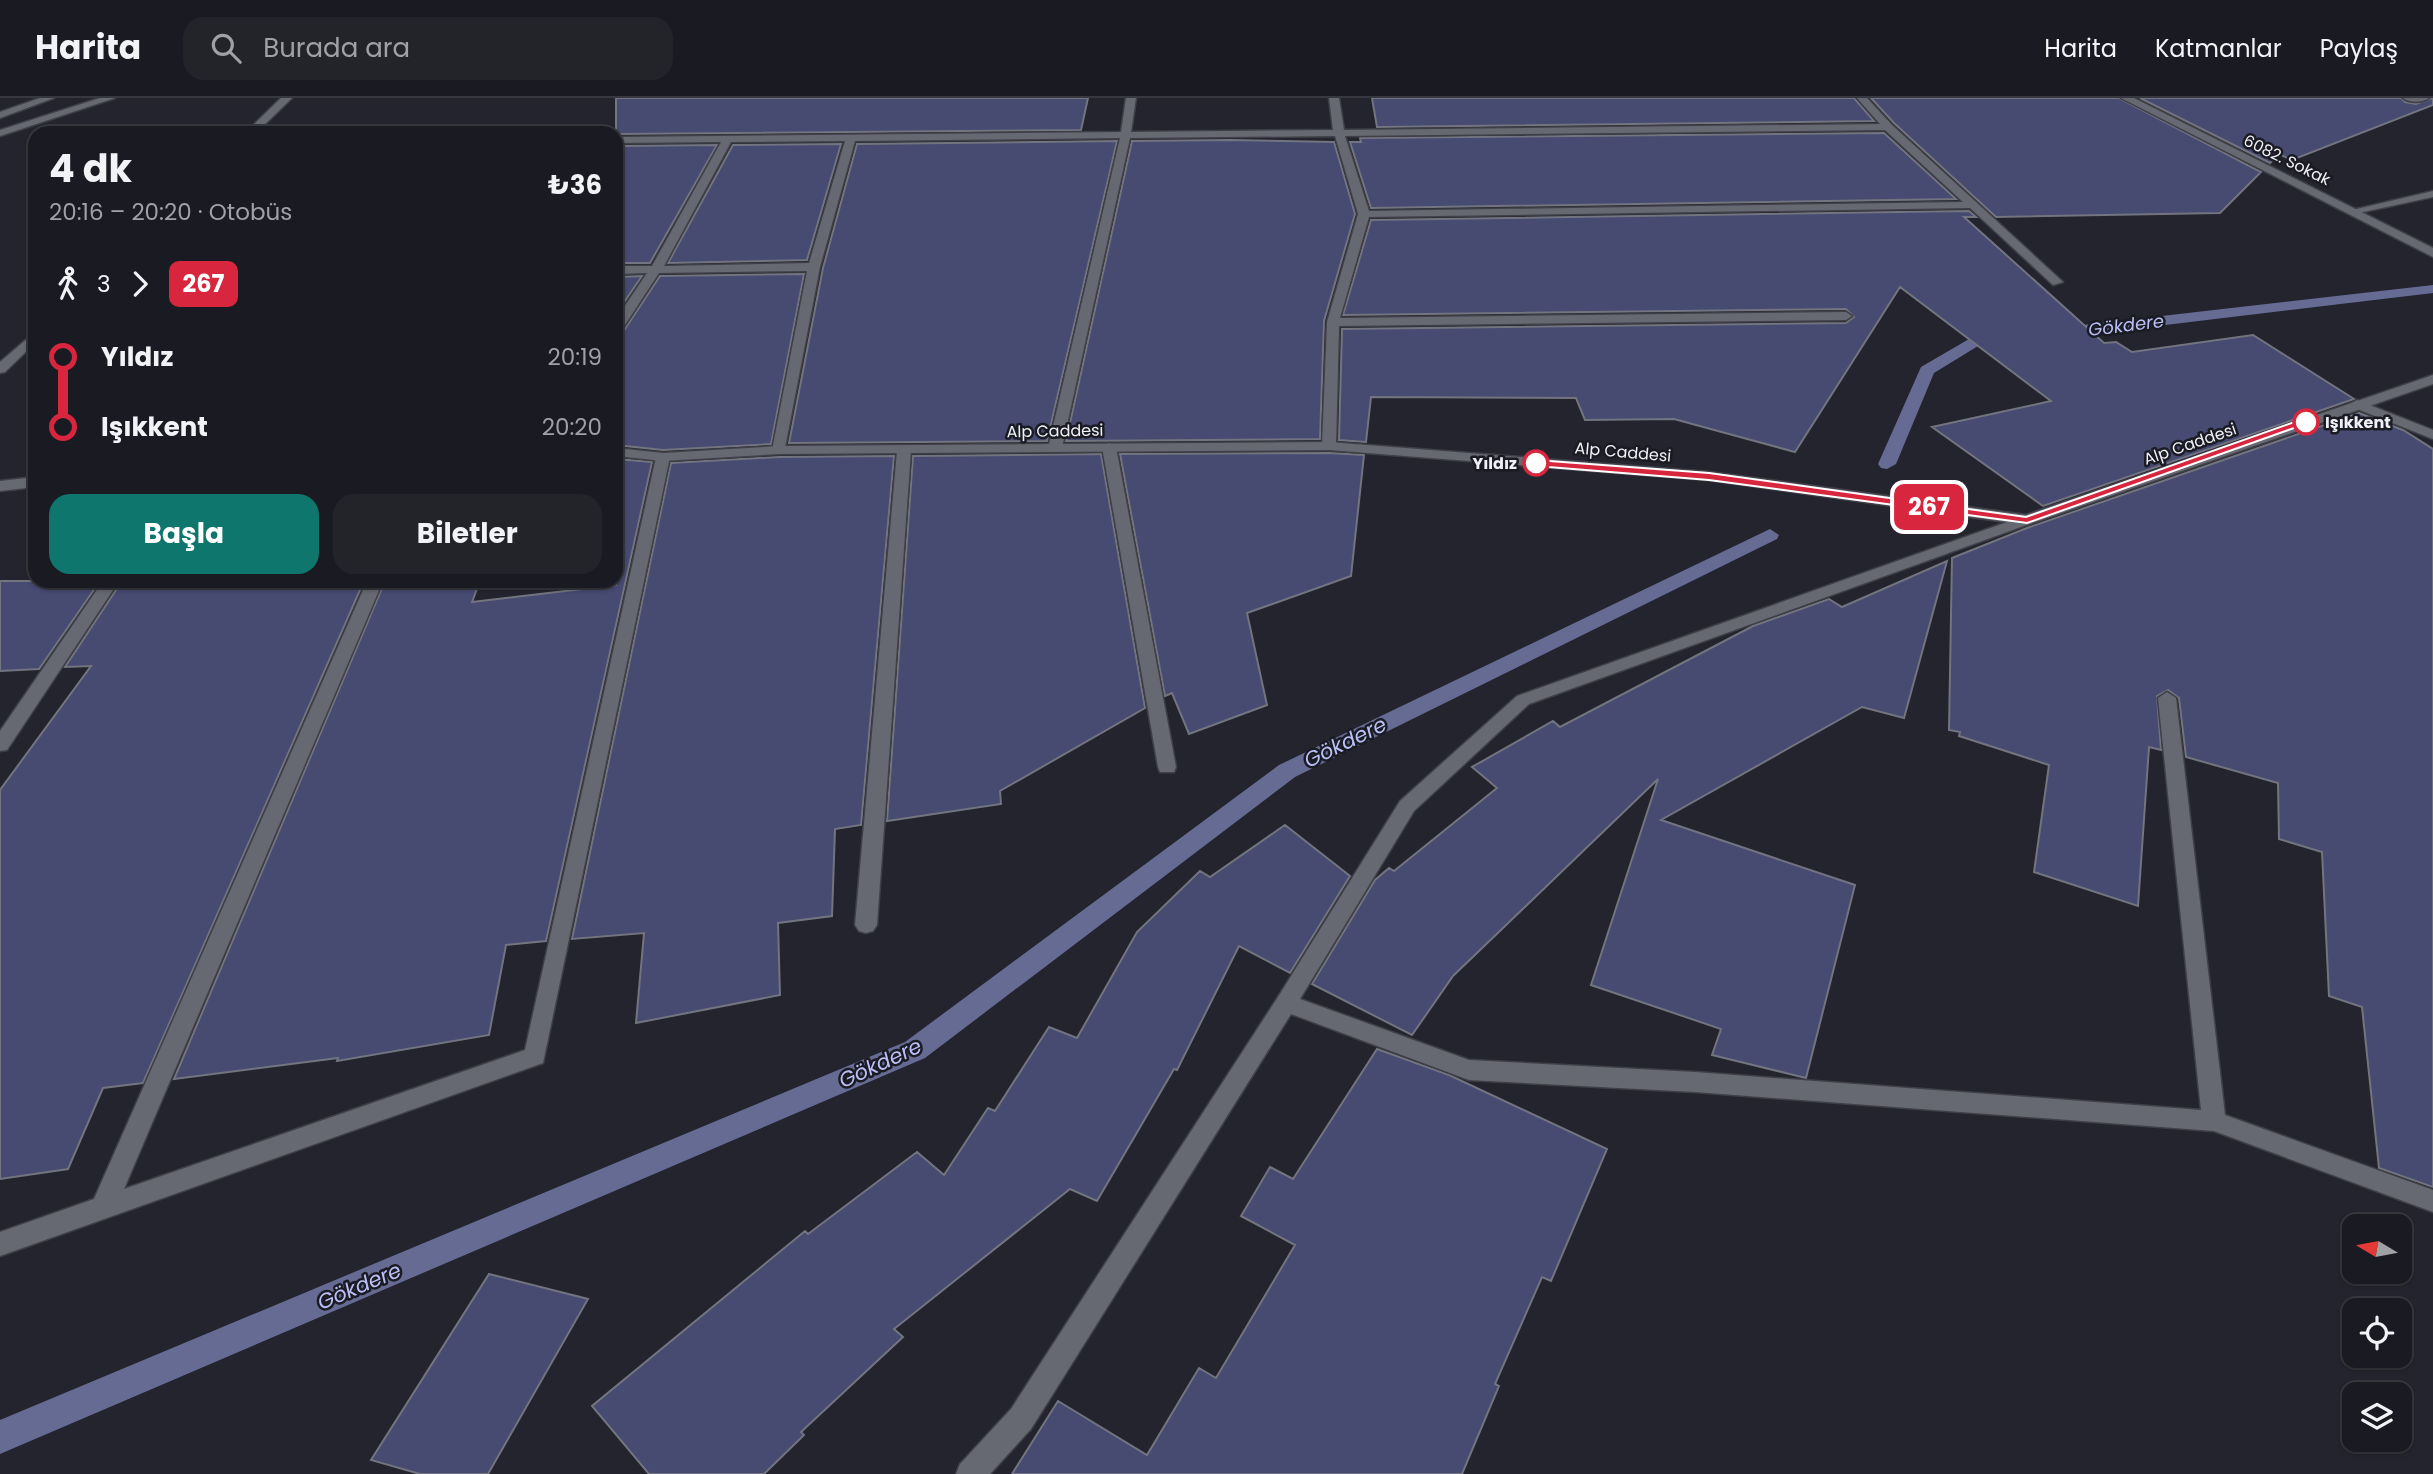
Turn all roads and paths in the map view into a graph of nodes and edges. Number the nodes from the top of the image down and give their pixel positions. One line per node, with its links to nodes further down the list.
1 (49, 98): 11 (street)
2 (110, 98): 14 (street)
3 (287, 98): 12 (street)
4 (1130, 98): 16 (street)
5 (1334, 98): 15 (street)
6 (1862, 98): 13 (street)
7 (2126, 98): 22 (street, 6082. Sokak)
8 (2408, 98): 9 (street)
9 (2424, 98): 10 (street)
10 (2433, 101)
11 (0, 115)
12 (257, 126)
13 (1888, 127): 15 (street); 21 (street)
14 (0, 133)
15 (1339, 133): 16 (street); 23 (street)
16 (1126, 134): 17 (street); 39 (street)
17 (851, 138): 18 (street); 25 (street)
18 (727, 140): 19 (street); 26 (street)
19 (623, 141)
20 (2433, 194): 22 (street)
21 (1973, 205): 23 (street); 28 (street)
22 (2354, 211): 24 (street, 6082. Sokak)
23 (1364, 214): 31 (street)
24 (2433, 253)
25 (814, 267): 26 (street); 40 (street)
26 (656, 269): 27 (street); 30 (street)
27 (623, 270)
28 (2057, 282)
29 (1846, 316): 31 (street)
30 (623, 318)
31 (1333, 322): 37 (street)
32 (28, 343): 33 (street)
33 (0, 369)
34 (2433, 379): 35 (street, Alp Caddesi)
35 (2357, 404): 36 (street); 46 (street, Alp Caddesi)
36 (2433, 435)
37 (1329, 446): 38 (street, Alp Caddesi); 46 (street, Alp Caddesi)
38 (1109, 447): 39 (street, Alp Caddesi); 51 (street)
39 (1055, 448): 41 (street, Alp Caddesi)
40 (779, 450): 41 (street, Alp Caddesi); 43 (street, Alp Caddesi)
41 (904, 451): 52 (street)
42 (623, 453): 43 (street, Alp Caddesi)
43 (663, 457): 56 (street)
44 (28, 483): 45 (street)
45 (0, 486)
46 (2027, 520): 53 (street)
47 (106, 588): 50 (street)
48 (372, 588): 56 (street)
49 (2167, 698): 54 (street)
50 (0, 745)
51 (1167, 767)
52 (866, 925)
53 (1286, 1003): 54 (street); 58 (street)
54 (2214, 1121): 55 (street)
55 (2433, 1201)
56 (104, 1206): 57 (street)
57 (0, 1244)
58 (970, 1474)

